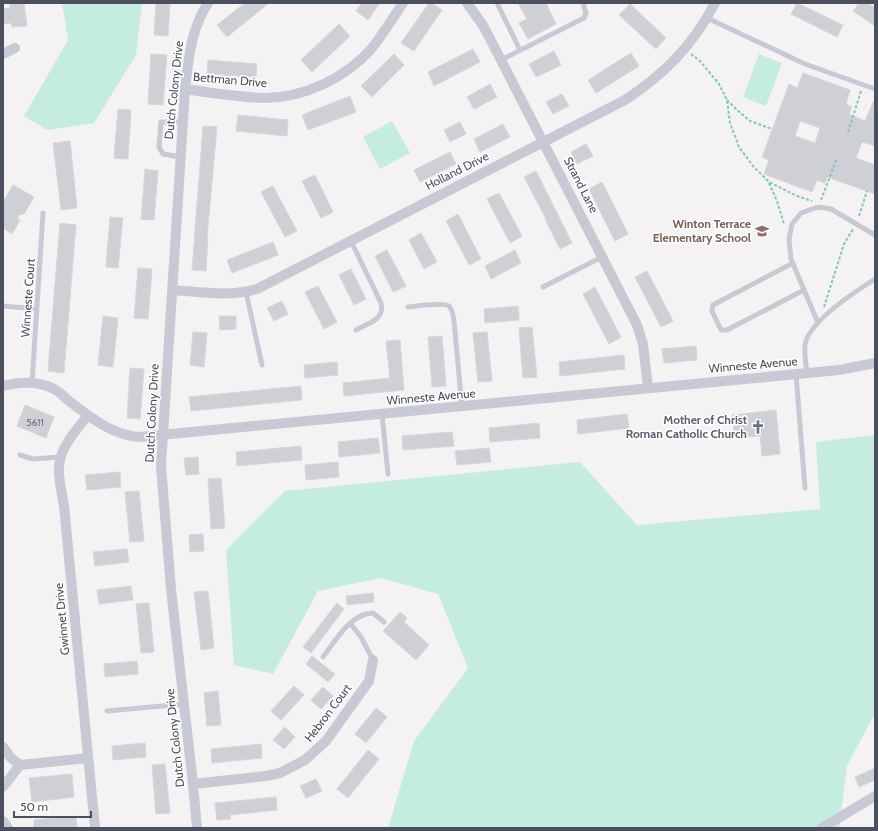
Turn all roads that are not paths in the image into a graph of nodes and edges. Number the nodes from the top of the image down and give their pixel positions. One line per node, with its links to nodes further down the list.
1 (208, 3): 13 (street, Dutch Colony Drive)
2 (403, 3): 13 (street, Bettman Drive)
3 (468, 3): 11 (street, Strand Lane)
4 (497, 3): 9 (lane)
5 (583, 3): 9 (lane)
6 (715, 3): 7 (street, Holland Drive)
7 (707, 18): 12 (lane); 15 (street, Holland Drive)
8 (15, 48): 10 (street)
9 (520, 50): 11 (lane)
10 (3, 54)
11 (501, 60): 15 (street, Strand Lane)
12 (875, 89)
13 (185, 90): 14 (street, Dutch Colony Drive)
14 (184, 122): 16 (street, Dutch Colony Drive); 16 (lane)
15 (544, 142): 19 (street, Holland Drive); 20 (street, Strand Lane)
16 (181, 157): 24 (street, Dutch Colony Drive)
17 (43, 213): 29 (lane, Winneste Court)
18 (875, 235): 21 (lane)
19 (351, 241): 26 (street, Holland Drive); 31 (lane)
20 (602, 257): 23 (lane); 38 (street, Strand Lane)
21 (793, 263): 25 (lane); 25 (lane)
22 (875, 279): 30 (lane)
23 (543, 286)
24 (173, 290): 26 (street, Holland Drive); 42 (street, Dutch Colony Drive)
25 (804, 290): 30 (lane)
26 (246, 292): 33 (lane)
27 (3, 306): 29 (lane)
28 (408, 307): 39 (lane)
29 (37, 309): 36 (lane, Winneste Court)
30 (818, 323): 34 (lane)
31 (356, 330)
32 (875, 363): 34 (street, Winneste Avenue)
33 (262, 365)
34 (807, 373): 35 (street, Winneste Avenue)
35 (796, 374): 38 (street, Winneste Avenue); 46 (lane)
36 (32, 383): 37 (street, Winneste Avenue); 41 (street, Winneste Avenue)
37 (3, 386)
38 (648, 388): 39 (street, Winneste Avenue)
39 (462, 407): 40 (street, Winneste Avenue)
40 (382, 414): 42 (street, Winneste Avenue); 45 (lane)
41 (88, 415): 42 (street, Winneste Avenue); 44 (street, Gwinnet Drive)
42 (164, 435): 51 (street, Dutch Colony Drive)
43 (20, 456): 44 (lane)
44 (61, 457): 54 (street, Gwinnet Drive)
45 (388, 474)
46 (805, 488)
47 (384, 622): 48 (lane)
48 (350, 623): 49 (lane); 50 (lane)
49 (323, 657)
50 (373, 660): 56 (street, Hebron Court)
51 (184, 704): 52 (lane); 56 (street, Dutch Colony Drive)
52 (107, 711)
53 (3, 747): 55 (street)
54 (88, 758): 55 (street); 61 (street, Gwinnet Drive)
55 (20, 765): 57 (street)
56 (193, 784): 62 (street, Dutch Colony Drive)
57 (3, 787)
58 (875, 796): 63 (street)
59 (3, 821): 60 (street)
60 (8, 828)
61 (95, 828)
62 (197, 828)
63 (822, 828)

